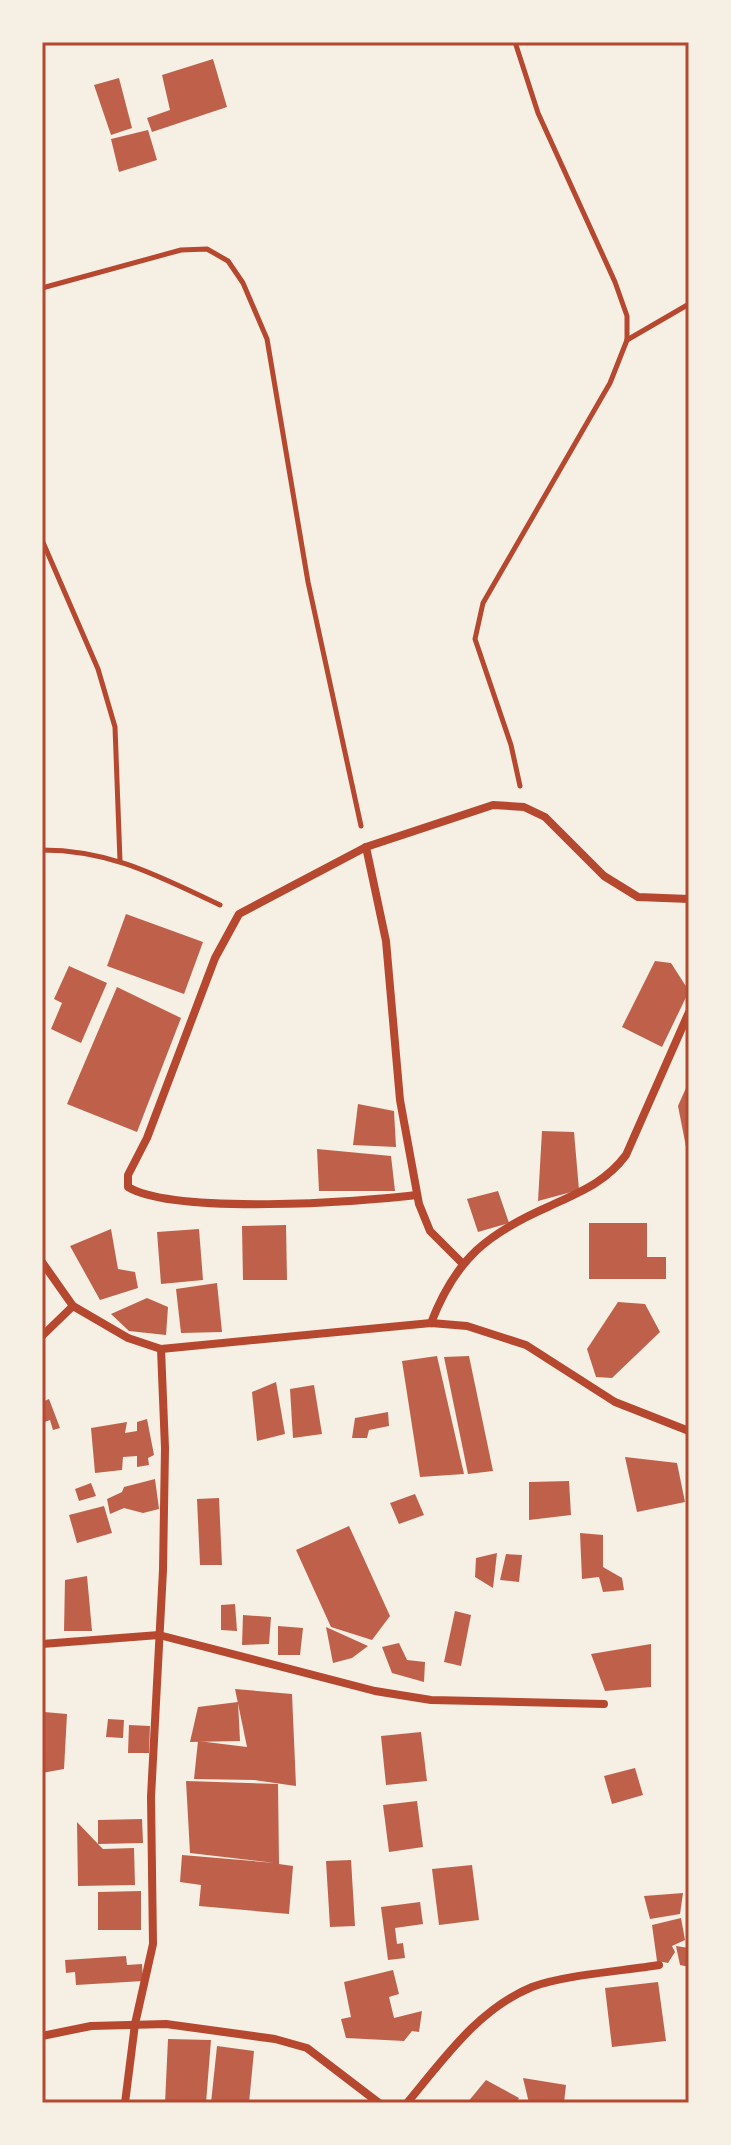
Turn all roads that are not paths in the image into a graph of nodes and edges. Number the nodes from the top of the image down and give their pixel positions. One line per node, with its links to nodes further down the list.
1 (366, 847): 2 (street); 4 (street); 4 (street)
2 (689, 899)
3 (689, 1012): 6 (street)
4 (417, 1195): 6 (street)
5 (42, 1262): 7 (street)
6 (462, 1263): 8 (street)
7 (73, 1306): 9 (street); 10 (street)
8 (431, 1323): 10 (street); 11 (street)
9 (42, 1336)
10 (161, 1349): 12 (street)
11 (689, 1431)
12 (159, 1635): 13 (street); 14 (street); 16 (street)
13 (42, 1644)
14 (604, 1704)
15 (659, 1965): 20 (street)
16 (135, 2024): 17 (street); 18 (street); 19 (street)
17 (42, 2036)
18 (125, 2103)
19 (379, 2103)
20 (407, 2103)

